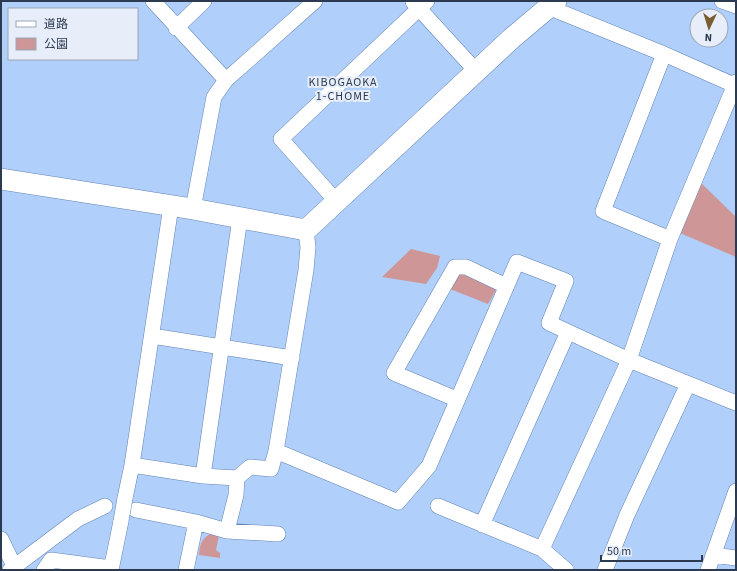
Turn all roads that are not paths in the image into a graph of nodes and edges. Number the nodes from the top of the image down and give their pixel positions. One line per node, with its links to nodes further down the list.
1 (153, 1): 8 (street)
2 (204, 1): 8 (street)
3 (315, 1): 11 (street)
4 (722, 1): 7 (street)
5 (419, 4): 10 (street); 14 (street)
6 (552, 4): 9 (street); 10 (street)
7 (736, 6)
8 (176, 28): 11 (street)
9 (664, 54): 12 (street); 19 (street)
10 (477, 72): 14 (street)
11 (226, 80): 16 (street)
12 (735, 83): 19 (street)
13 (1, 179): 15 (street)
14 (337, 202): 18 (street)
15 (171, 206): 16 (street); 22 (street)
16 (193, 209): 17 (street)
17 (240, 218): 18 (street); 23 (street)
18 (306, 230): 24 (street)
19 (670, 239): 25 (street)
20 (506, 286): 21 (street); 27 (street); 27 (street)
21 (568, 332): 25 (street); 38 (street)
22 (152, 336): 23 (street); 30 (street)
23 (222, 347): 24 (street); 31 (street)
24 (292, 358): 29 (street)
25 (629, 360): 26 (street); 42 (street)
26 (688, 384): 28 (street); 50 (street)
27 (456, 399): 29 (street)
28 (736, 403)
29 (276, 451): 32 (street)
30 (132, 465): 31 (street); 46 (street, bridge)
31 (203, 476): 32 (street)
32 (237, 478): 39 (street)
33 (736, 491): 43 (street)
34 (104, 506): 45 (street)
35 (438, 506): 38 (street)
36 (136, 510): 37 (street)
37 (196, 522): 39 (street); 48 (street)
38 (482, 525): 42 (street)
39 (227, 531): 40 (street)
40 (278, 534)
41 (1, 539): 45 (street)
42 (542, 549): 49 (street)
43 (713, 555): 44 (street); 51 (street)
44 (736, 558)
45 (12, 568)
46 (111, 569): 47 (street)
47 (44, 570)
48 (186, 570)
49 (566, 570)
50 (605, 570)
51 (708, 570)

